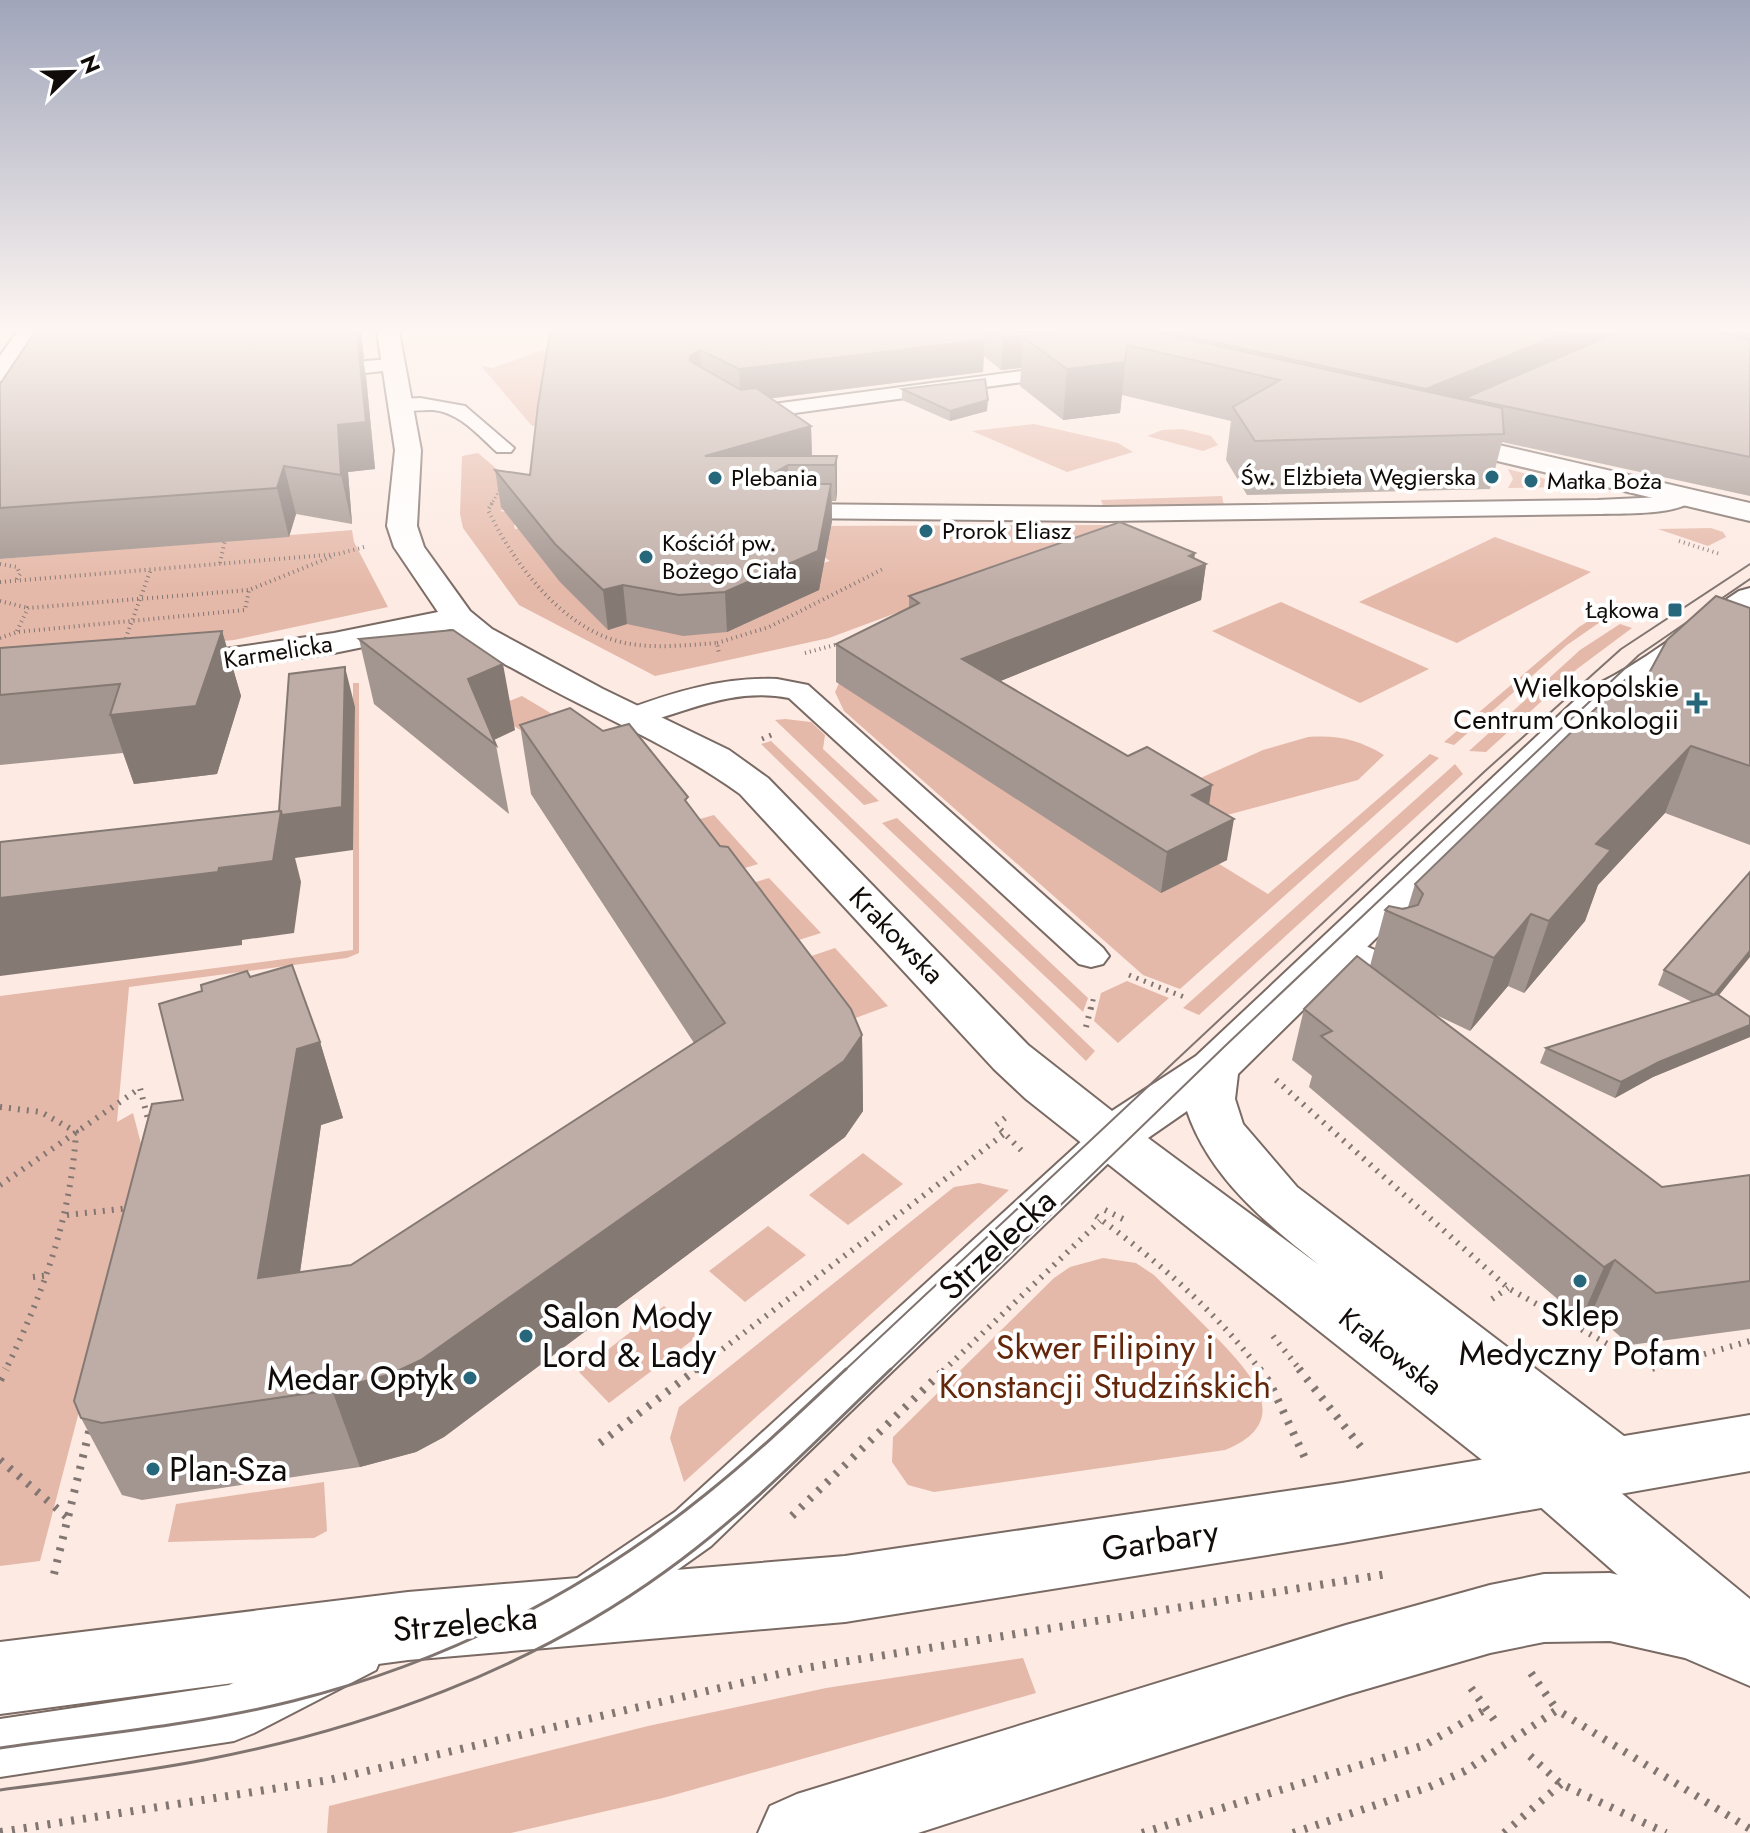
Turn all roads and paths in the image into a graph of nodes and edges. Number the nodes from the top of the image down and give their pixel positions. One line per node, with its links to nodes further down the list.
1 (402, 418): 22 (street, Krakowska)
2 (468, 418): 4 (lane)
3 (1452, 421): 5 (street)
4 (504, 448): 27 (path)
5 (1686, 497): 6 (lane); 7 (street)
6 (789, 511)
7 (1750, 512)
8 (225, 540): 11 (path)
9 (365, 547): 10 (path)
10 (338, 554): 11 (path); 17 (path)
11 (220, 563): 14 (path)
12 (0, 564): 15 (path)
13 (885, 568): 27 (path)
14 (151, 569): 15 (path); 19 (path)
15 (16, 580): 16 (path)
16 (0, 582)
17 (249, 590): 19 (path); 23 (path)
18 (1750, 598): 32 (street, Strzelecka)
19 (141, 599): 21 (path); 23 (path)
20 (0, 601): 21 (path)
21 (28, 608): 24 (path)
22 (458, 618): 30 (street, Karmelicka); 31 (street, Krakowska)
23 (133, 621): 24 (path); 30 (path)
24 (17, 632): 25 (path)
25 (0, 638)
26 (850, 641): 29 (path)
27 (717, 643): 28 (path)
28 (719, 654)
29 (794, 655)
30 (130, 661)
31 (633, 717): 33 (lane); 40 (street, Krakowska)
32 (1340, 946): 34 (lane); 35 (street, Strzelecka)
33 (1091, 956)
34 (1383, 967)
35 (1239, 1069): 40 (street, Strzelecka); 48 (path); 55 (street, Krakowska)
36 (0, 1107): 38 (path)
37 (150, 1127): 38 (path)
38 (76, 1132): 41 (path); 44 (path)
39 (1004, 1134): 51 (path)
40 (1110, 1138): 55 (street, Krakowska); 62 (lane, Strzelecka)
41 (0, 1185)
42 (1089, 1205): 45 (path)
43 (146, 1206): 44 (path)
44 (67, 1215): 46 (path)
45 (1100, 1221): 54 (path); 56 (path)
46 (50, 1275): 47 (path); 49 (path)
47 (33, 1277)
48 (1750, 1341)
49 (0, 1380)
50 (94, 1414): 57 (path)
51 (600, 1443)
52 (1750, 1443): 55 (street, Garbary)
53 (0, 1460): 57 (path)
54 (1308, 1462)
55 (1583, 1471): 62 (street, Garbary); 64 (street)
56 (792, 1516)
57 (68, 1518): 59 (path)
58 (1379, 1563): 60 (path)
59 (54, 1574)
60 (1387, 1574): 61 (path); 76 (path)
61 (1395, 1585)
62 (568, 1614): 63 (street, Strzelecka)
63 (408, 1626): 67 (street, Strzelecka); 72 (lane)
64 (1750, 1644)
65 (1750, 1651): 77 (street)
66 (1527, 1668): 70 (path)
67 (0, 1678)
68 (1463, 1678): 69 (path)
69 (1486, 1709): 71 (path); 78 (path)
70 (1557, 1710): 75 (path); 79 (path)
71 (1498, 1725)
72 (0, 1748)
73 (1530, 1756): 74 (path)
74 (1561, 1784): 80 (path); 81 (path)
75 (1750, 1829)
76 (0, 1832)
77 (797, 1833)
78 (1142, 1833)
79 (1293, 1833)
80 (1504, 1833)
81 (1666, 1833)

